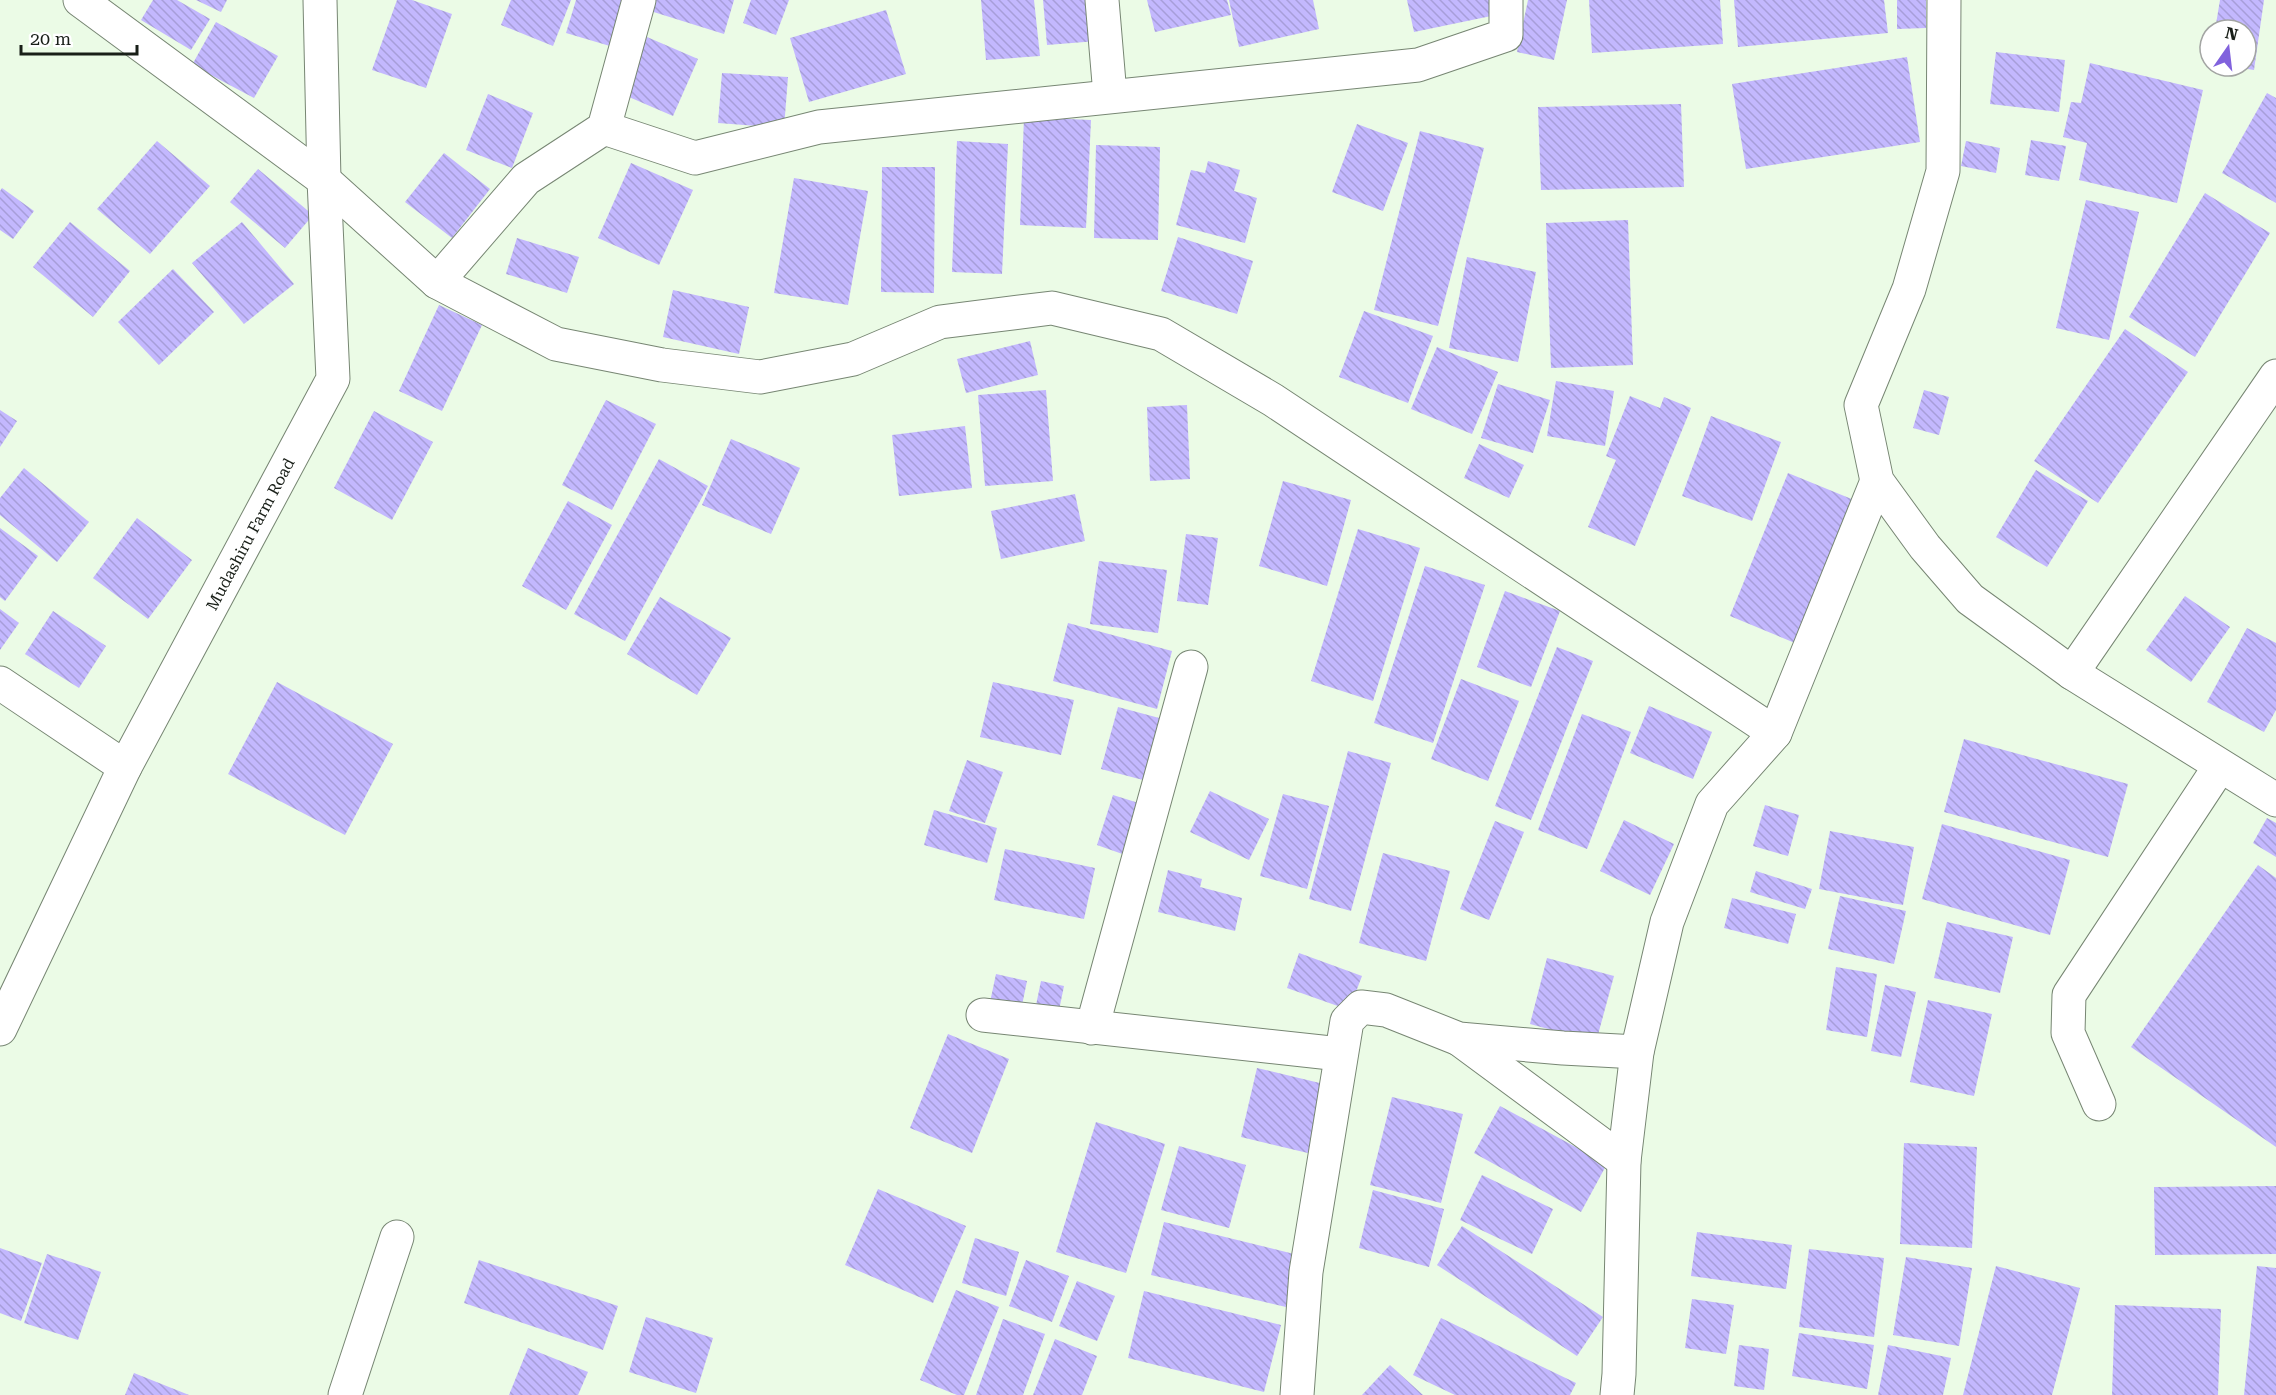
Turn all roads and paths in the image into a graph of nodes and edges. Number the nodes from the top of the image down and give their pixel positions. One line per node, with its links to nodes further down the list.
1 (80, 0): 9 (street)
2 (320, 0): 9 (street, Mudashiru Farm Road)
3 (639, 0): 8 (street)
4 (1102, 0): 7 (street)
5 (1506, 0): 7 (street)
6 (1944, 0): 12 (street)
7 (1110, 95): 8 (street)
8 (604, 128): 10 (street)
9 (324, 180): 10 (street); 18 (street, Mudashiru Farm Road)
10 (437, 282): 16 (street)
11 (2276, 376): 14 (street)
12 (1876, 481): 14 (street); 16 (street)
13 (1191, 667): 21 (street)
14 (2072, 673): 17 (street)
15 (0, 683): 18 (street)
16 (1775, 733): 24 (street)
17 (2220, 766): 19 (street); 26 (street)
18 (125, 767): 22 (street, Mudashiru Farm Road)
19 (2276, 800)
20 (983, 1015): 21 (street)
21 (1092, 1028): 25 (street)
22 (0, 1029)
23 (1459, 1039): 24 (street); 25 (street); 27 (street)
24 (1637, 1052): 27 (street)
25 (1340, 1054): 30 (street)
26 (2099, 1104)
27 (1624, 1161): 31 (street)
28 (397, 1237): 29 (street)
29 (345, 1395)
30 (1297, 1395)
31 (1617, 1395)

